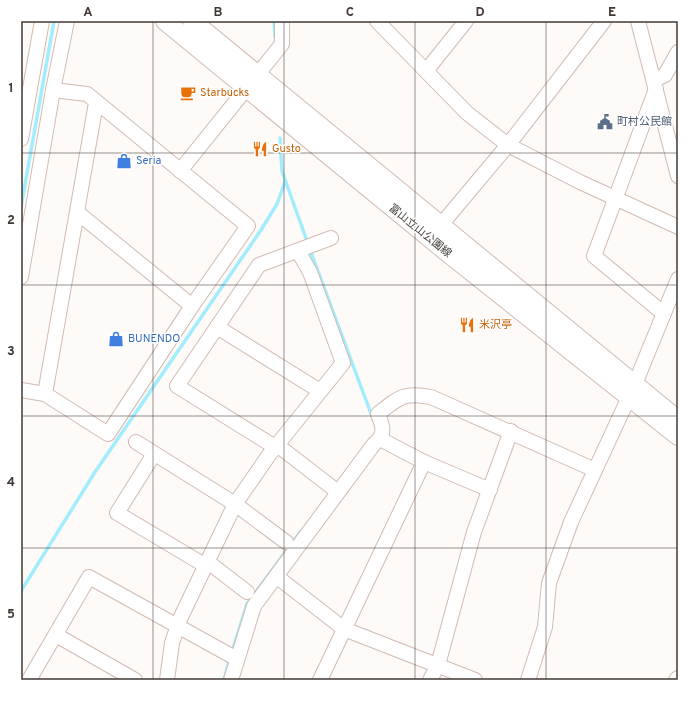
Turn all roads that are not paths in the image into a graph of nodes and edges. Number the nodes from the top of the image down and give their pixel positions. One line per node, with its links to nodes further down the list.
1 (42, 21): 16 (street)
2 (67, 21): 14 (street)
3 (165, 21): 12 (main road, 富山立山公園線)
4 (192, 21): 12 (main road, 富山立山公園線)
5 (282, 21): 12 (street)
6 (377, 21): 11 (street)
7 (466, 21): 11 (street)
8 (604, 21): 17 (street)
9 (638, 21): 13 (street)
10 (678, 52): 13 (street)
11 (426, 71): 17 (street)
12 (253, 82): 18 (street); 23 (main road, 富山立山公園線)
13 (655, 84): 19 (street); 20 (street)
14 (53, 90): 15 (street); 26 (street)
15 (96, 103): 18 (street); 21 (street)
16 (21, 139)
17 (508, 145): 20 (street); 23 (street)
18 (180, 171): 28 (street)
19 (678, 176)
20 (614, 198): 22 (street); 29 (street)
21 (78, 213): 28 (street); 34 (street)
22 (678, 227)
23 (435, 232): 32 (main road, 富山立山公園線)
24 (331, 238): 25 (street)
25 (298, 250): 30 (street); 33 (street)
26 (21, 277)
27 (678, 279): 29 (street)
28 (192, 306): 34 (street)
29 (663, 313): 32 (street)
30 (217, 327): 33 (street); 40 (street)
31 (21, 390): 34 (street)
32 (632, 390): 35 (main road, 富山立山公園線); 37 (main road, 富山立山公園線); 43 (street)
33 (320, 391): 40 (street)
34 (45, 394)
35 (678, 420)
36 (511, 431): 38 (street); 43 (street); 44 (street)
37 (678, 436)
38 (380, 439): 42 (street); 45 (street)
39 (136, 442): 41 (street)
40 (275, 447): 45 (street); 46 (street)
41 (154, 454): 46 (street); 48 (street)
42 (424, 462): 44 (street); 52 (street)
43 (595, 470): 63 (street)
44 (490, 490): 55 (street)
45 (338, 492): 49 (street)
46 (235, 504): 47 (street); 48 (street)
47 (286, 542)
48 (207, 564): 50 (street); 51 (street)
49 (276, 576): 52 (street); 54 (street)
50 (247, 592)
51 (178, 625): 53 (street); 54 (street); 58 (street)
52 (344, 629): 55 (street); 60 (street)
53 (56, 635): 56 (street); 57 (street)
54 (237, 659): 59 (street)
55 (438, 665): 61 (street); 62 (street)
56 (29, 680)
57 (135, 680)
58 (167, 680)
59 (231, 680)
60 (320, 680)
61 (430, 680)
62 (475, 680)
63 (528, 680)

